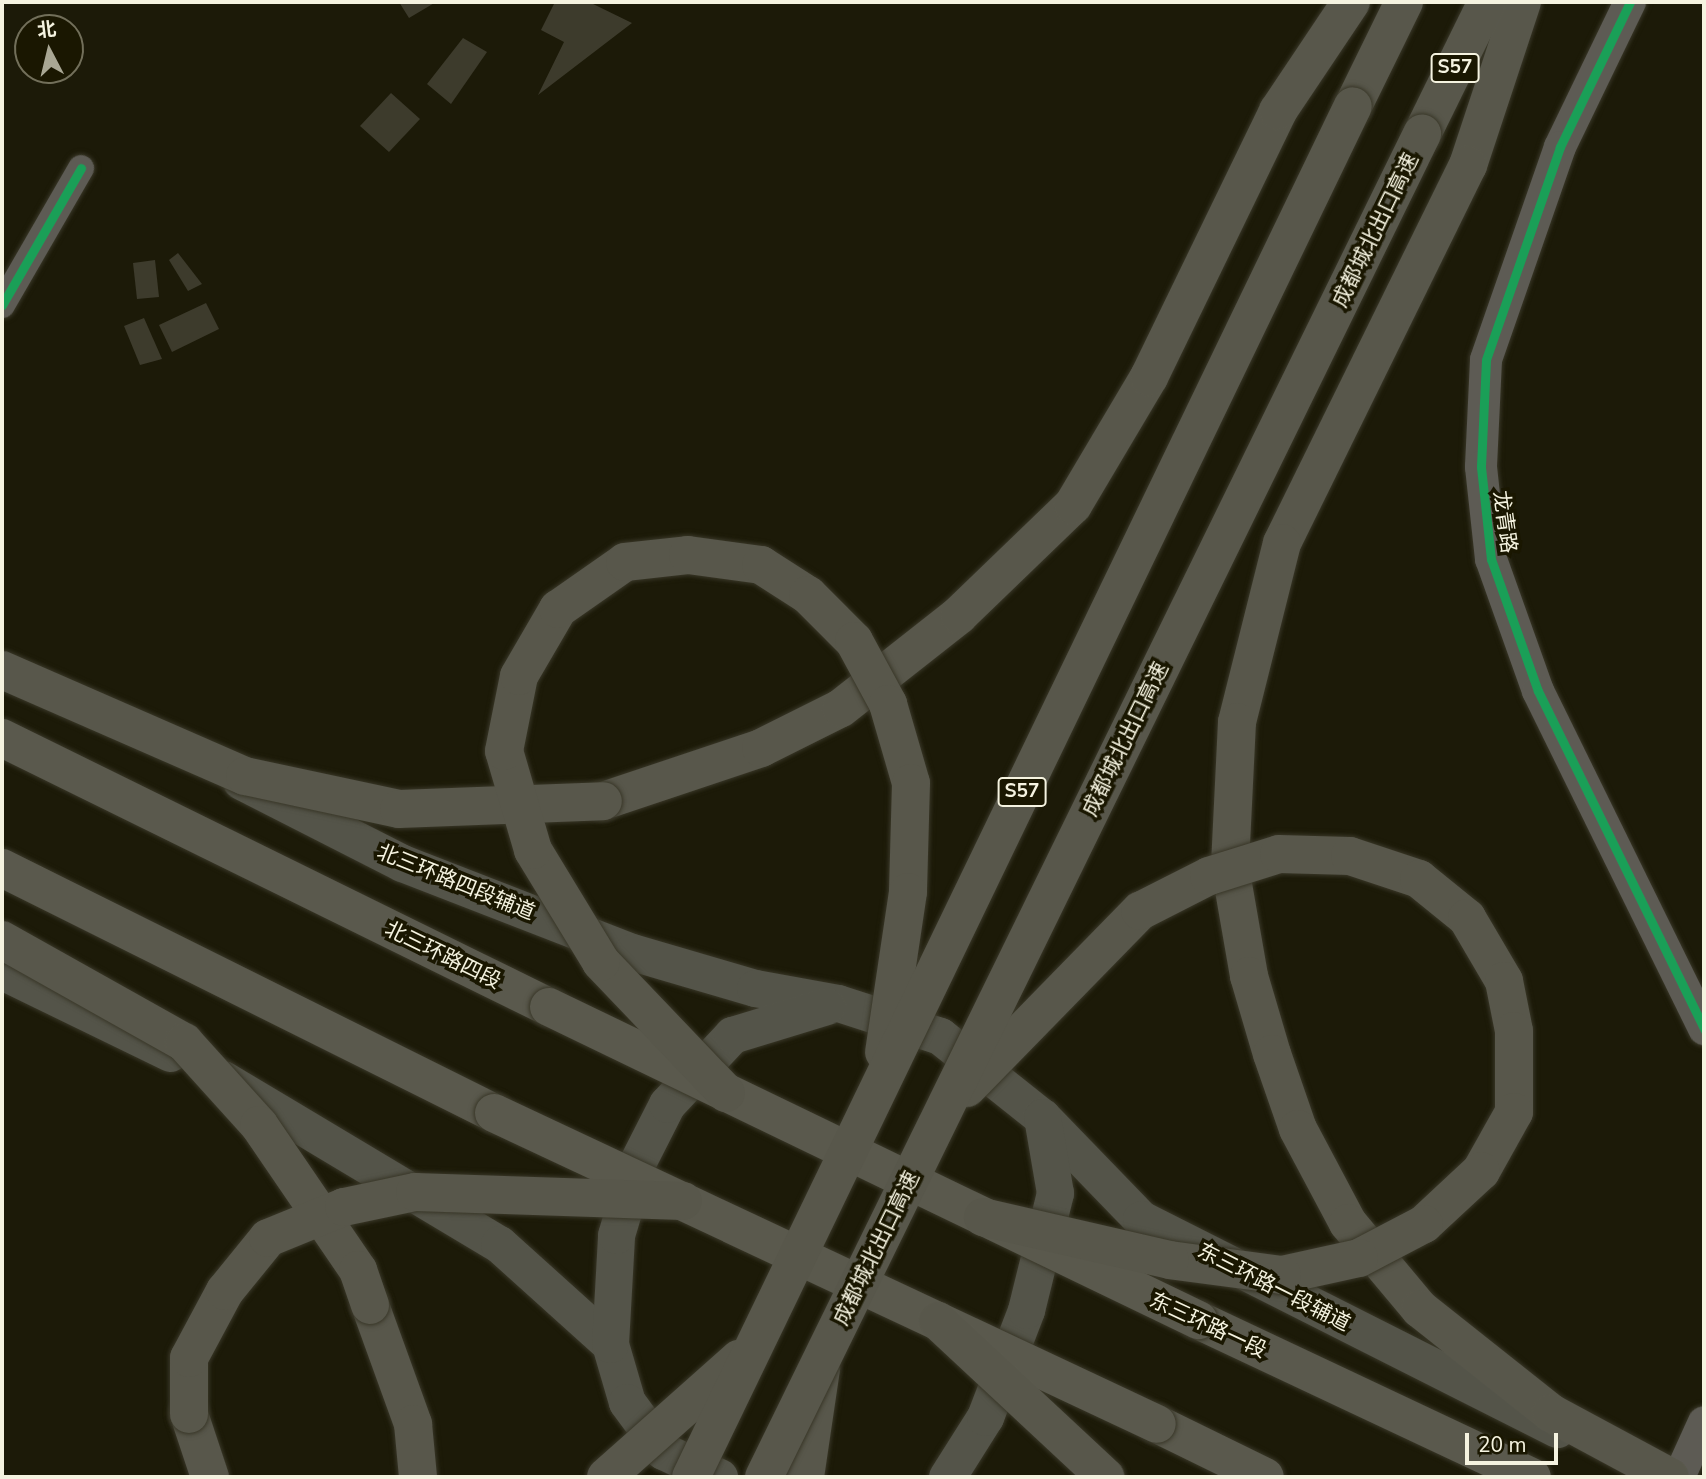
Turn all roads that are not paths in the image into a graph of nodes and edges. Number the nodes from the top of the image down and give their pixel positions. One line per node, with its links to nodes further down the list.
1 (1351, 2): 9 (highway, bridge)
2 (1404, 2): 17 (highway, S57, bridge)
3 (1488, 2): 19 (highway, 成都城北出口高速 / S57, bridge)
4 (1522, 2): 41 (highway)
5 (1630, 2): 15 (street, 龙青路)
6 (80, 168): 7 (street)
7 (2, 305)
8 (2, 653): 14 (main road, 北三环路四段辅道)
9 (2, 670)
10 (2, 738): 18 (highway, 北三环路四段, bridge)
11 (2, 869): 22 (highway, bridge)
12 (2, 940): 30 (highway, bridge)
13 (2, 971): 25 (main road)
14 (838, 1003): 16 (main road, 北三环路四段辅道); 25 (main road)
15 (1704, 1028)
16 (940, 1036): 20 (main road, 东三环路一段辅道)
17 (878, 1088): 18 (highway, bridge); 26 (highway, S57, bridge)
18 (726, 1093): 21 (highway, 北三环路四段, bridge)
19 (940, 1117): 23 (highway, bridge); 27 (highway, 成都城北出口高速 / S57, bridge)
20 (1042, 1117): 36 (main road); 40 (main road, 东三环路一段辅道)
21 (886, 1170): 23 (highway, 东三环路一段, bridge)
22 (683, 1201): 24 (highway, bridge); 29 (highway, bridge)
23 (983, 1217): 39 (highway, 东三环路一段, bridge)
24 (938, 1321): 37 (highway, bridge); 38 (highway, bridge)
25 (610, 1344): 33 (main road)
26 (754, 1346): 31 (highway, bridge); 32 (highway, S57, bridge)
27 (822, 1357): 34 (highway, 成都城北出口高速 / S57, bridge); 35 (highway, bridge)
28 (1704, 1422): 42 (street)
29 (210, 1477)
30 (418, 1477)
31 (606, 1477)
32 (691, 1477)
33 (719, 1477)
34 (764, 1477)
35 (805, 1477)
36 (947, 1477)
37 (1105, 1477)
38 (1265, 1477)
39 (1532, 1477)
40 (1652, 1477)
41 (1670, 1477)
42 (1679, 1477)

